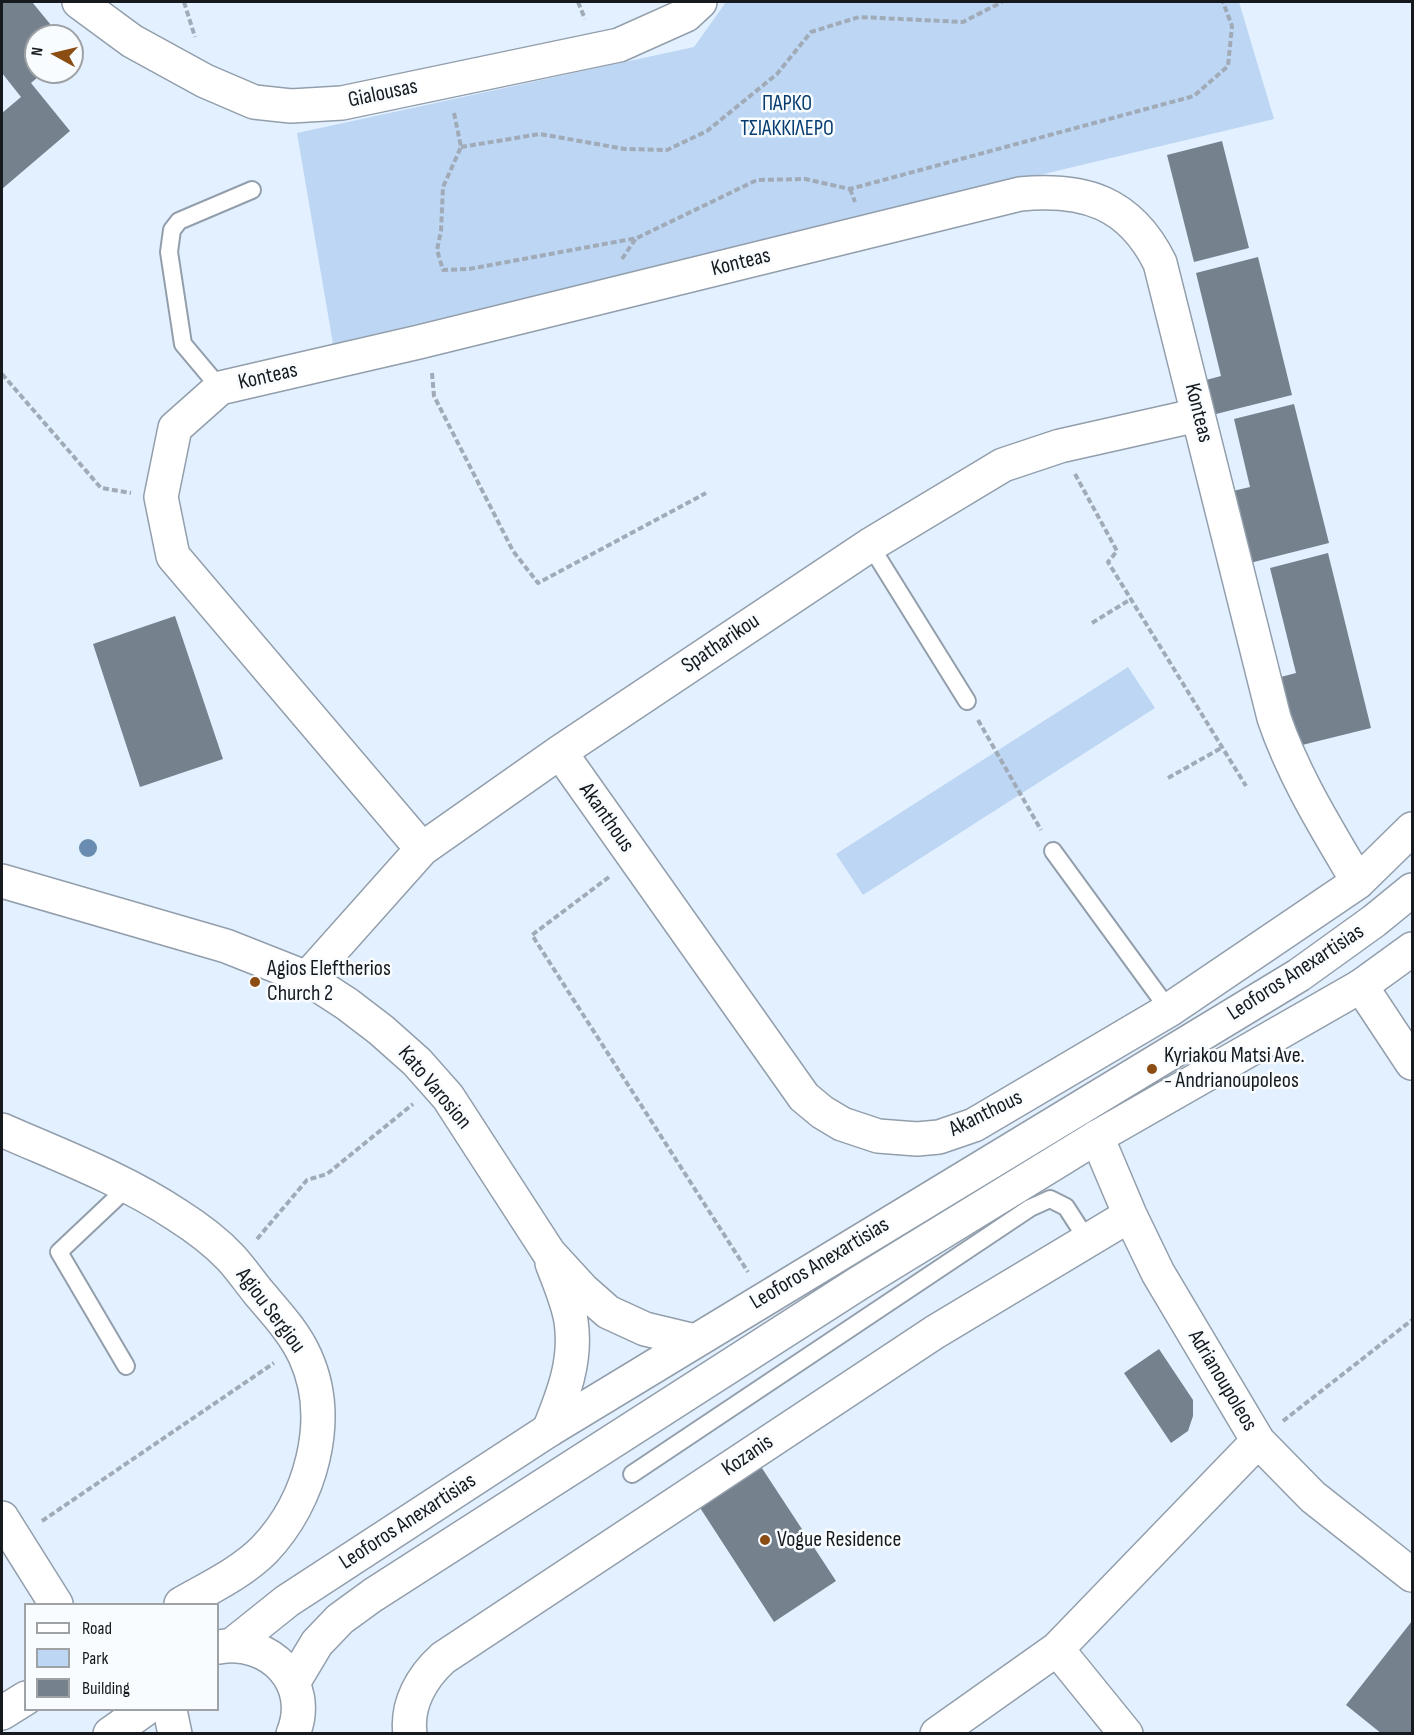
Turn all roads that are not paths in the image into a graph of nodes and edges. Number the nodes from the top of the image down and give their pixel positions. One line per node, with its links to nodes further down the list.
1 (79, 2): 2 (street, Gialousas)
2 (700, 2)
3 (252, 190): 4 (lane)
4 (220, 388): 5 (street, Konteas); 10 (street, Konteas)
5 (1198, 415): 6 (street, Spatharikou); 13 (street, Konteas)
6 (870, 546): 7 (lane); 8 (street, Spatharikou)
7 (967, 701)
8 (560, 752): 10 (street, Spatharikou); 18 (street, Akanthous)
9 (1413, 829): 13 (street, Akanthous)
10 (422, 849): 16 (street, Spatharikou)
11 (1053, 851): 18 (lane)
12 (2, 881): 16 (street, Kato Varosion)
13 (1358, 882): 18 (street, Akanthous)
14 (1413, 890): 26 (street, Leoforos Anexartisias)
15 (1413, 949): 17 (street, Leoforos Anexartisias)
16 (307, 978): 25 (street, Kato Varosion)
17 (1361, 986): 19 (street); 21 (street, Leoforos Anexartisias)
18 (1169, 1010)
19 (1413, 1063)
20 (2, 1130): 22 (street, Agiou Sergiou)
21 (1097, 1137): 23 (street, Adrianoupoleos); 37 (street, Leoforos Anexartisias)
22 (129, 1186): 27 (lane); 34 (street, Agiou Sergiou)
23 (1130, 1215): 24 (street, Kozanis); 29 (street, Adrianoupoleos)
24 (1088, 1241): 30 (lane); 45 (street, Kozanis)
25 (549, 1253): 26 (street, Kato Varosion); 28 (street, Kato Varosion)
26 (695, 1341): 28 (street, Leoforos Anexartisias)
27 (126, 1366)
28 (549, 1431): 35 (street, Leoforos Anexartisias)
29 (1258, 1442): 32 (street, Adrianoupoleos); 36 (street)
30 (632, 1474)
31 (8, 1528): 33 (street)
32 (1413, 1575)
33 (55, 1603)
34 (184, 1603)
35 (225, 1646): 37 (street)
36 (1057, 1650): 46 (street); 47 (street)
37 (293, 1683): 42 (street)
38 (24, 1699): 41 (street)
39 (143, 1711): 43 (street)
40 (170, 1711): 44 (street)
41 (2, 1713)
42 (295, 1732)
43 (110, 1734)
44 (176, 1734)
45 (410, 1734)
46 (937, 1734)
47 (1126, 1734)

